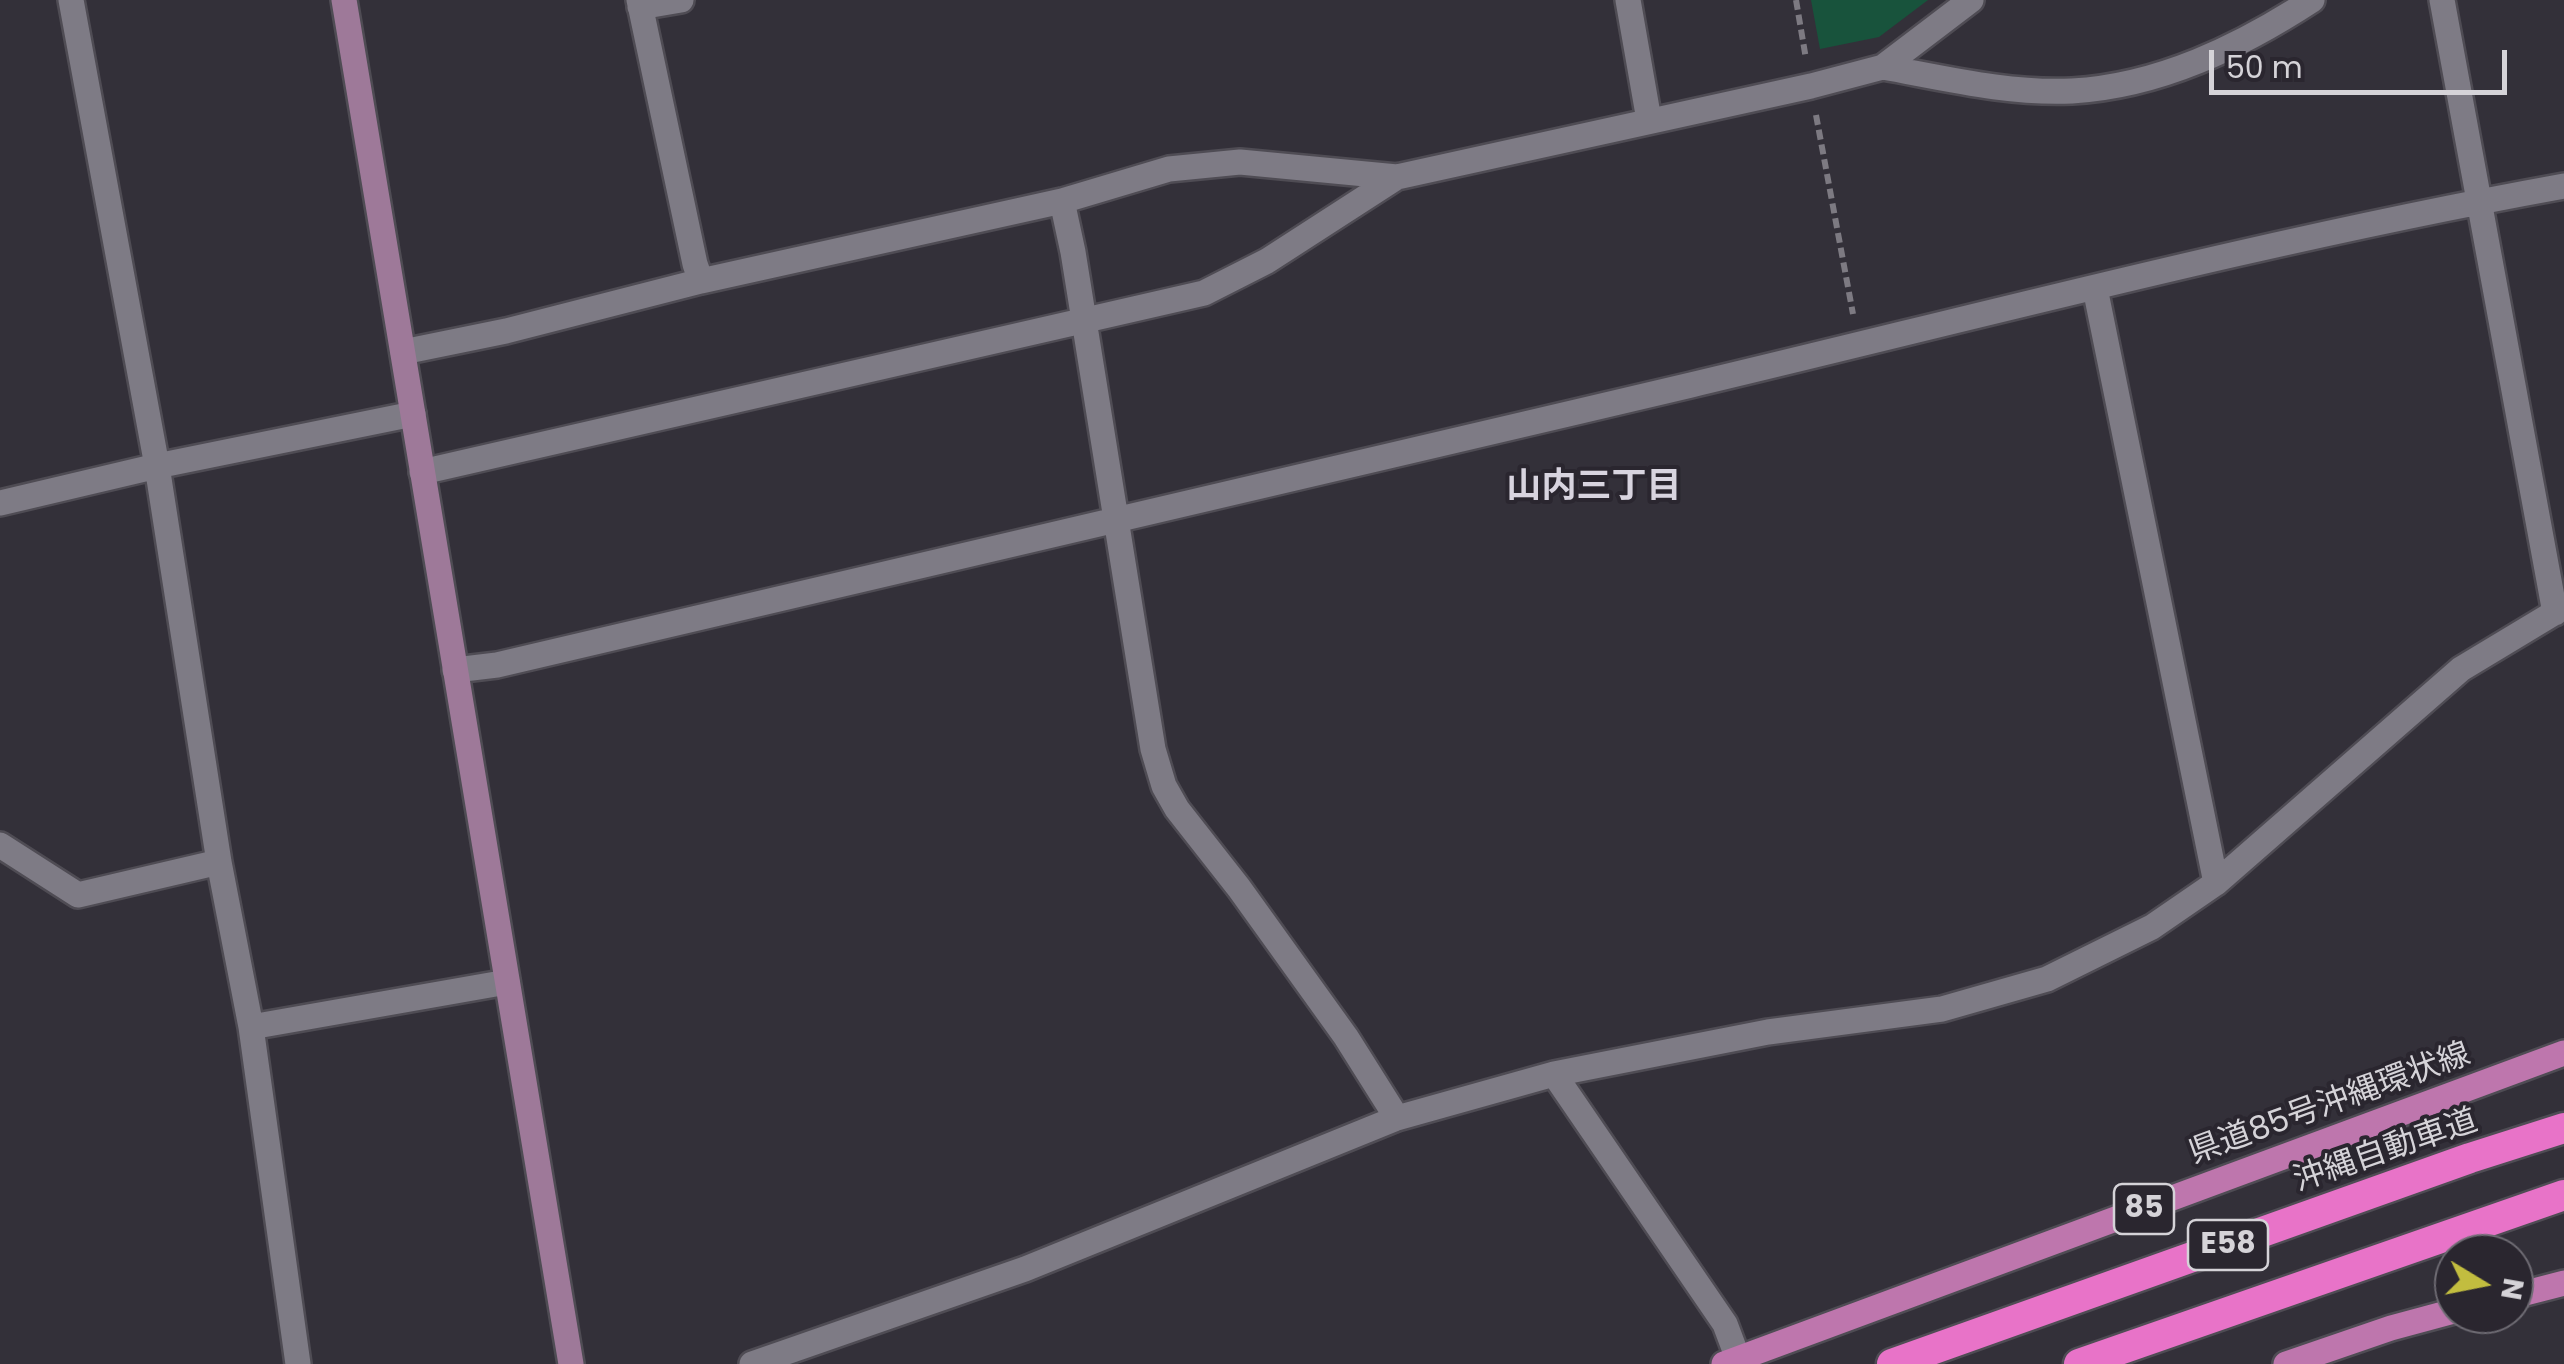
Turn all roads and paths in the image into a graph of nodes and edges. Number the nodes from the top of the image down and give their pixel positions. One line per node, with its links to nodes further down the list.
1 (71, 0): 23 (street)
2 (344, 0): 21 (street)
3 (682, 0): 9 (street)
4 (1628, 0): 12 (street)
5 (1796, 0): 11 (path)
6 (1971, 0): 10 (street)
7 (2312, 0): 10 (street)
8 (2442, 0): 16 (street)
9 (639, 4): 17 (street)
10 (1882, 68): 11 (street)
11 (1811, 86): 12 (street); 20 (path)
12 (1649, 120): 13 (street)
13 (1396, 177): 15 (street); 19 (street)
14 (2564, 186): 16 (street)
15 (1062, 201): 17 (street); 19 (street)
16 (2478, 201): 18 (street); 27 (street)
17 (702, 281): 21 (street)
18 (2095, 288): 20 (street); 31 (street)
19 (1084, 320): 24 (street); 26 (street)
20 (1858, 345): 26 (street)
21 (404, 352): 22 (street)
22 (412, 414): 23 (street); 24 (street)
23 (157, 466): 25 (street); 30 (street)
24 (422, 472): 28 (street)
25 (0, 504)
26 (1115, 521): 28 (street); 36 (street)
27 (2559, 610): 31 (street)
28 (455, 670): 32 (street)
29 (0, 845): 30 (street)
30 (220, 862): 33 (street)
31 (2216, 883): 35 (street)
32 (507, 982): 33 (street); 44 (street)
33 (251, 1027): 43 (street)
34 (2564, 1053): 42 (main road, 県道85号沖縄環状線 / 85)
35 (1554, 1074): 36 (street); 42 (street)
36 (1397, 1118): 45 (street)
37 (2564, 1128): 46 (highway, 沖縄自動車道 / E58)
38 (2564, 1195): 47 (highway, E58)
39 (2564, 1283): 40 (main road)
40 (2534, 1291)
41 (2434, 1316): 48 (main road)
42 (1734, 1362)
43 (298, 1364)
44 (570, 1364)
45 (752, 1364)
46 (1892, 1364)
47 (2079, 1364)
48 (2286, 1364)

